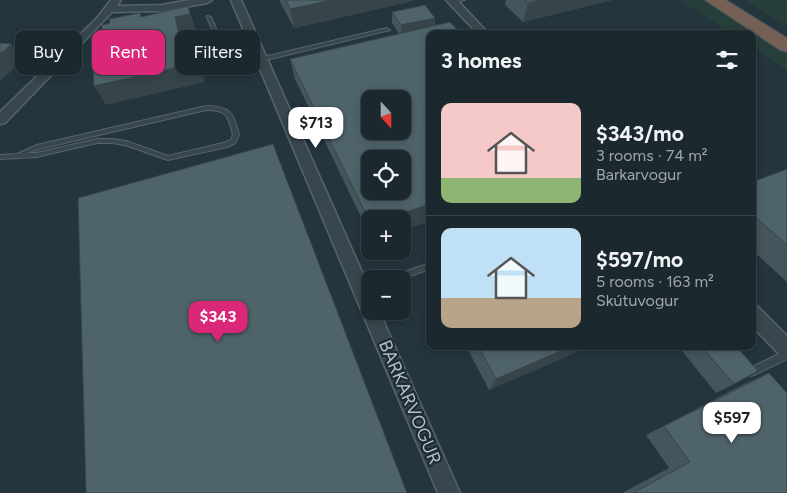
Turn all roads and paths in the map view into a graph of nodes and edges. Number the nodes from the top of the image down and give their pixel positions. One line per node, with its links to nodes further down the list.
1 (208, 0): 6 (street)
2 (236, 0): 12 (street, BARKARVOGUR)
3 (714, 0): 11 (highway)
4 (736, 0): 10 (highway)
5 (456, 1): 9 (street)
6 (113, 4): 13 (street)
7 (209, 17): 12 (lane)
8 (386, 30): 12 (lane)
9 (481, 30)
10 (787, 31)
11 (787, 46)
12 (262, 60): 18 (street, BARKARVOGUR)
13 (2, 115)
14 (20, 154): 14 (lane); 15 (lane)
15 (0, 157)
16 (426, 267): 17 (lane)
17 (411, 273)
18 (361, 277)
19 (756, 317): 21 (street)
20 (374, 320): 24 (street, BARKARVOGUR)
21 (787, 349)
22 (787, 354): 23 (lane)
23 (751, 372)
24 (449, 493)

